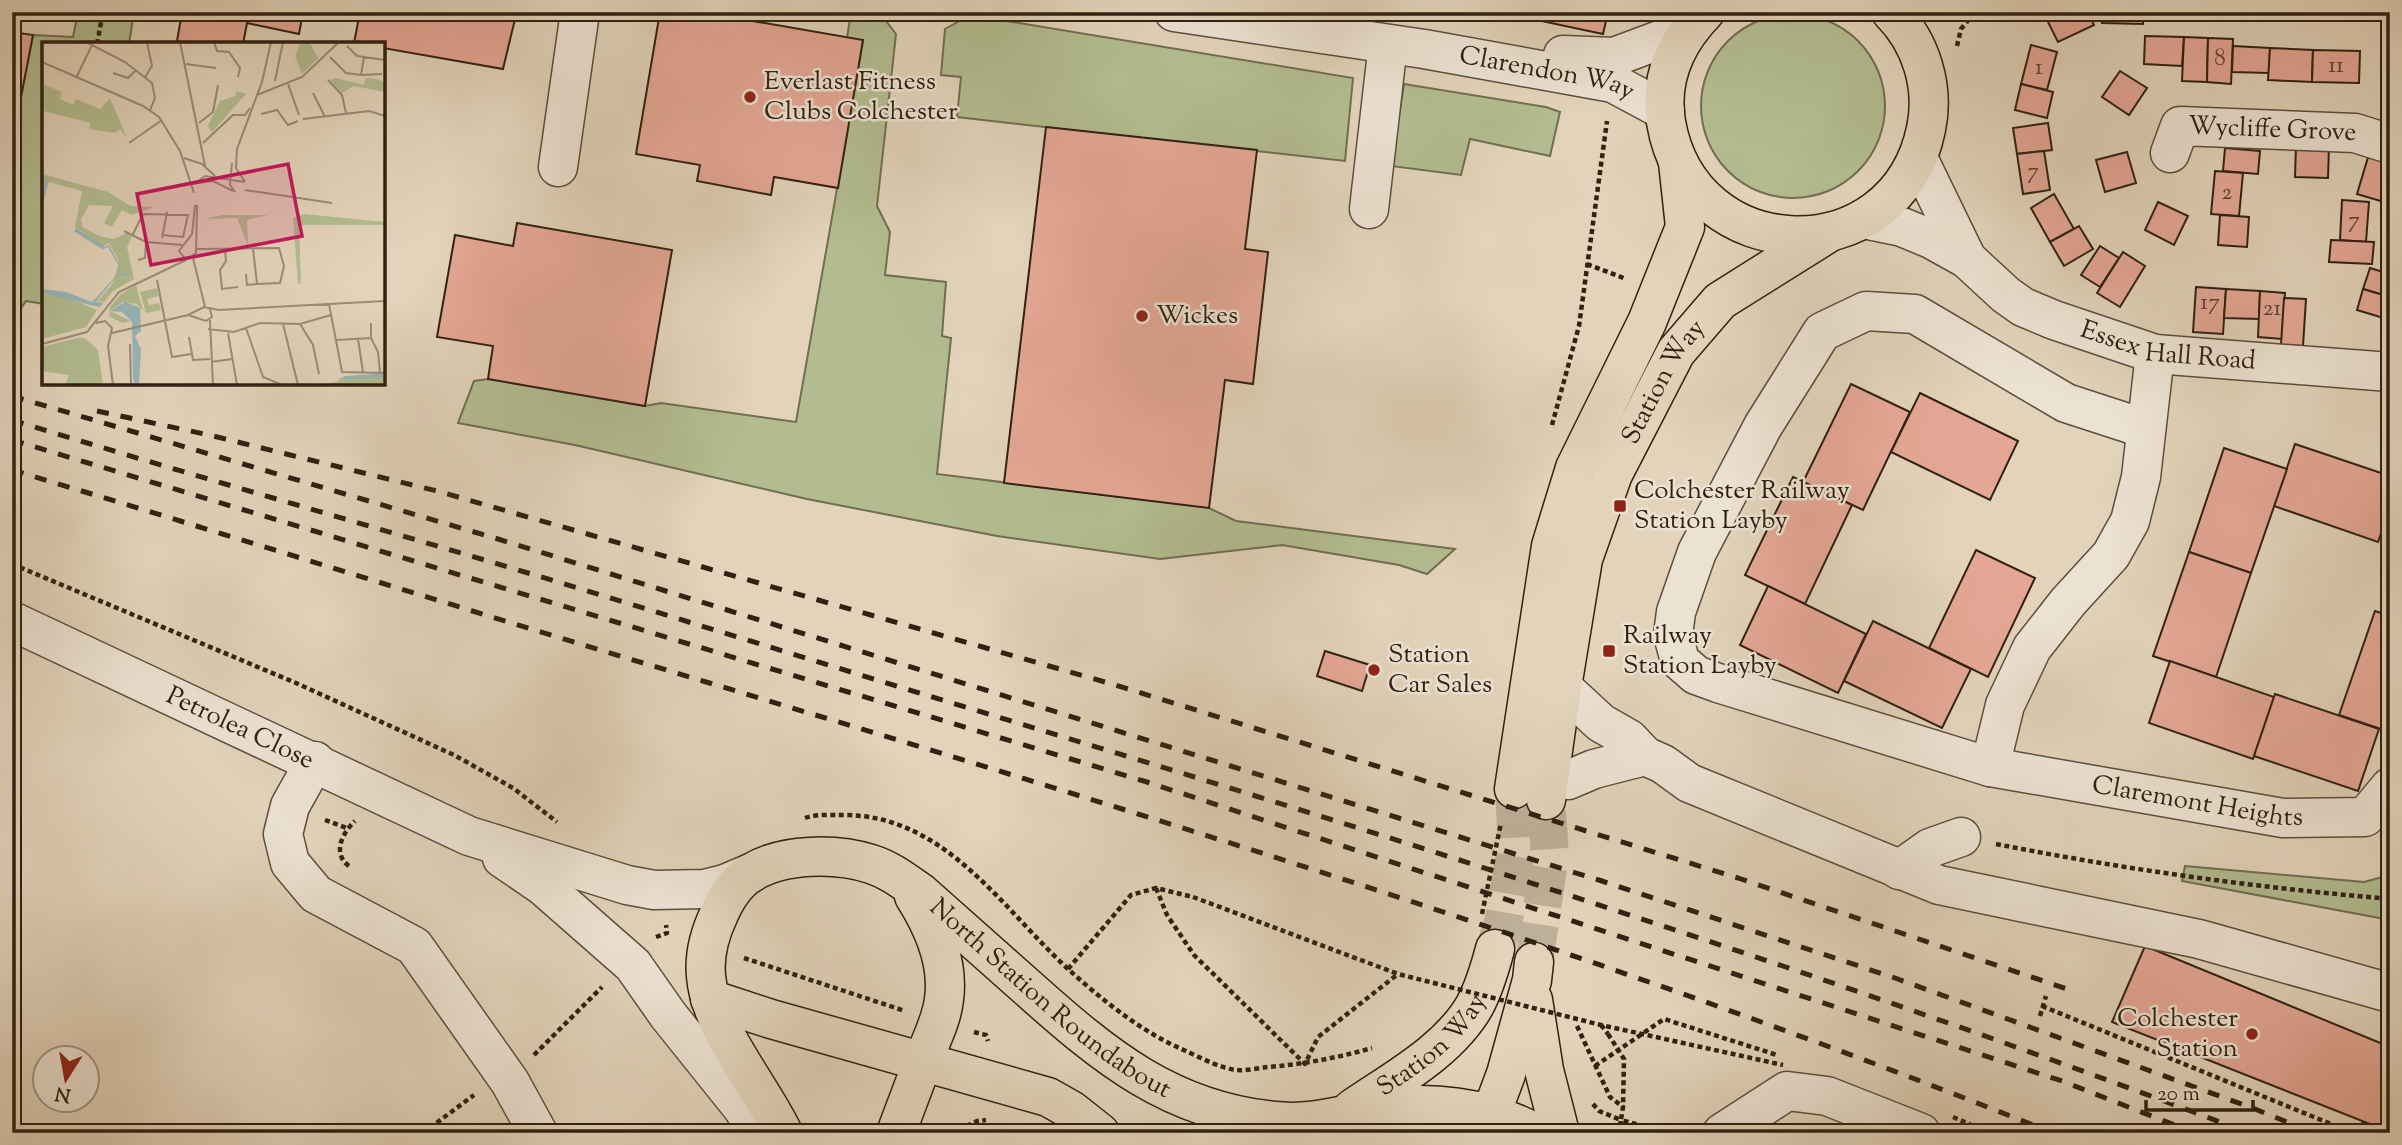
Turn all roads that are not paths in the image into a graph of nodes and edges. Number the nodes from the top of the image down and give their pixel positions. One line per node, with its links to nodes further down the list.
1 (580, 12): 12 (street)
2 (1174, 12): 3 (street, Clarendon Way)
3 (1216, 15): 6 (street, Clarendon Way)
4 (1697, 20): 6 (street, Clarendon Way); 7 (main road)
5 (1910, 20): 10 (main road, Station Way)
6 (1406, 47): 7 (street, Clarendon Way); 13 (street)
7 (1665, 111): 11 (main road)
8 (2390, 145): 9 (street, Wycliffe Grove)
9 (2170, 153)
10 (1918, 158): 14 (main road, Station Way); 15 (street, Essex Hall Road)
11 (1678, 162): 14 (main road); 25 (main road, Station Way)
12 (558, 167)
13 (1368, 209)
14 (1847, 225): 15 (street, Essex Hall Road); 20 (main road, Station Way)
15 (1967, 259): 16 (street, Essex Hall Road)
16 (2155, 354): 17 (street, Essex Hall Road); 18 (street)
17 (2390, 372)
18 (2146, 429): 23 (street); 23 (street, Claremont Heights)
19 (12, 621): 22 (street, Petrolea Close)
20 (1562, 687): 21 (street); 25 (main road, Station Way)
21 (1645, 756): 25 (street); 28 (street)
22 (315, 761): 26 (street, Petrolea Close); 40 (street)
23 (1990, 768): 24 (street, Claremont Heights)
24 (2390, 786)
25 (1536, 790)
26 (469, 836): 29 (street, Petrolea Close); 32 (street, Petrolea Close)
27 (1961, 837): 28 (street)
28 (1899, 870): 33 (street)
29 (751, 873): 30 (main road); 34 (main road)
30 (894, 874): 35 (main road); 38 (main road, North Station Roundabout)
31 (1495, 949): 38 (main road, Station Way)
32 (622, 972): 34 (street, Petrolea Close); 41 (street, Petrolea Close)
33 (2390, 993)
34 (710, 999): 35 (main road); 42 (main road)
35 (923, 1060): 36 (main road); 43 (main road)
36 (995, 1082): 43 (main road); 44 (main road)
37 (1488, 1124): 38 (main road, North Station Roundabout); 39 (main road, North Station Roundabout); 39 (main road, Station Way)
38 (1326, 1125)
39 (1541, 1132)
40 (537, 1133)
41 (759, 1133)
42 (783, 1133)
43 (897, 1133)
44 (1100, 1133)
45 (1722, 1133): 46 (street)
46 (1921, 1133)

